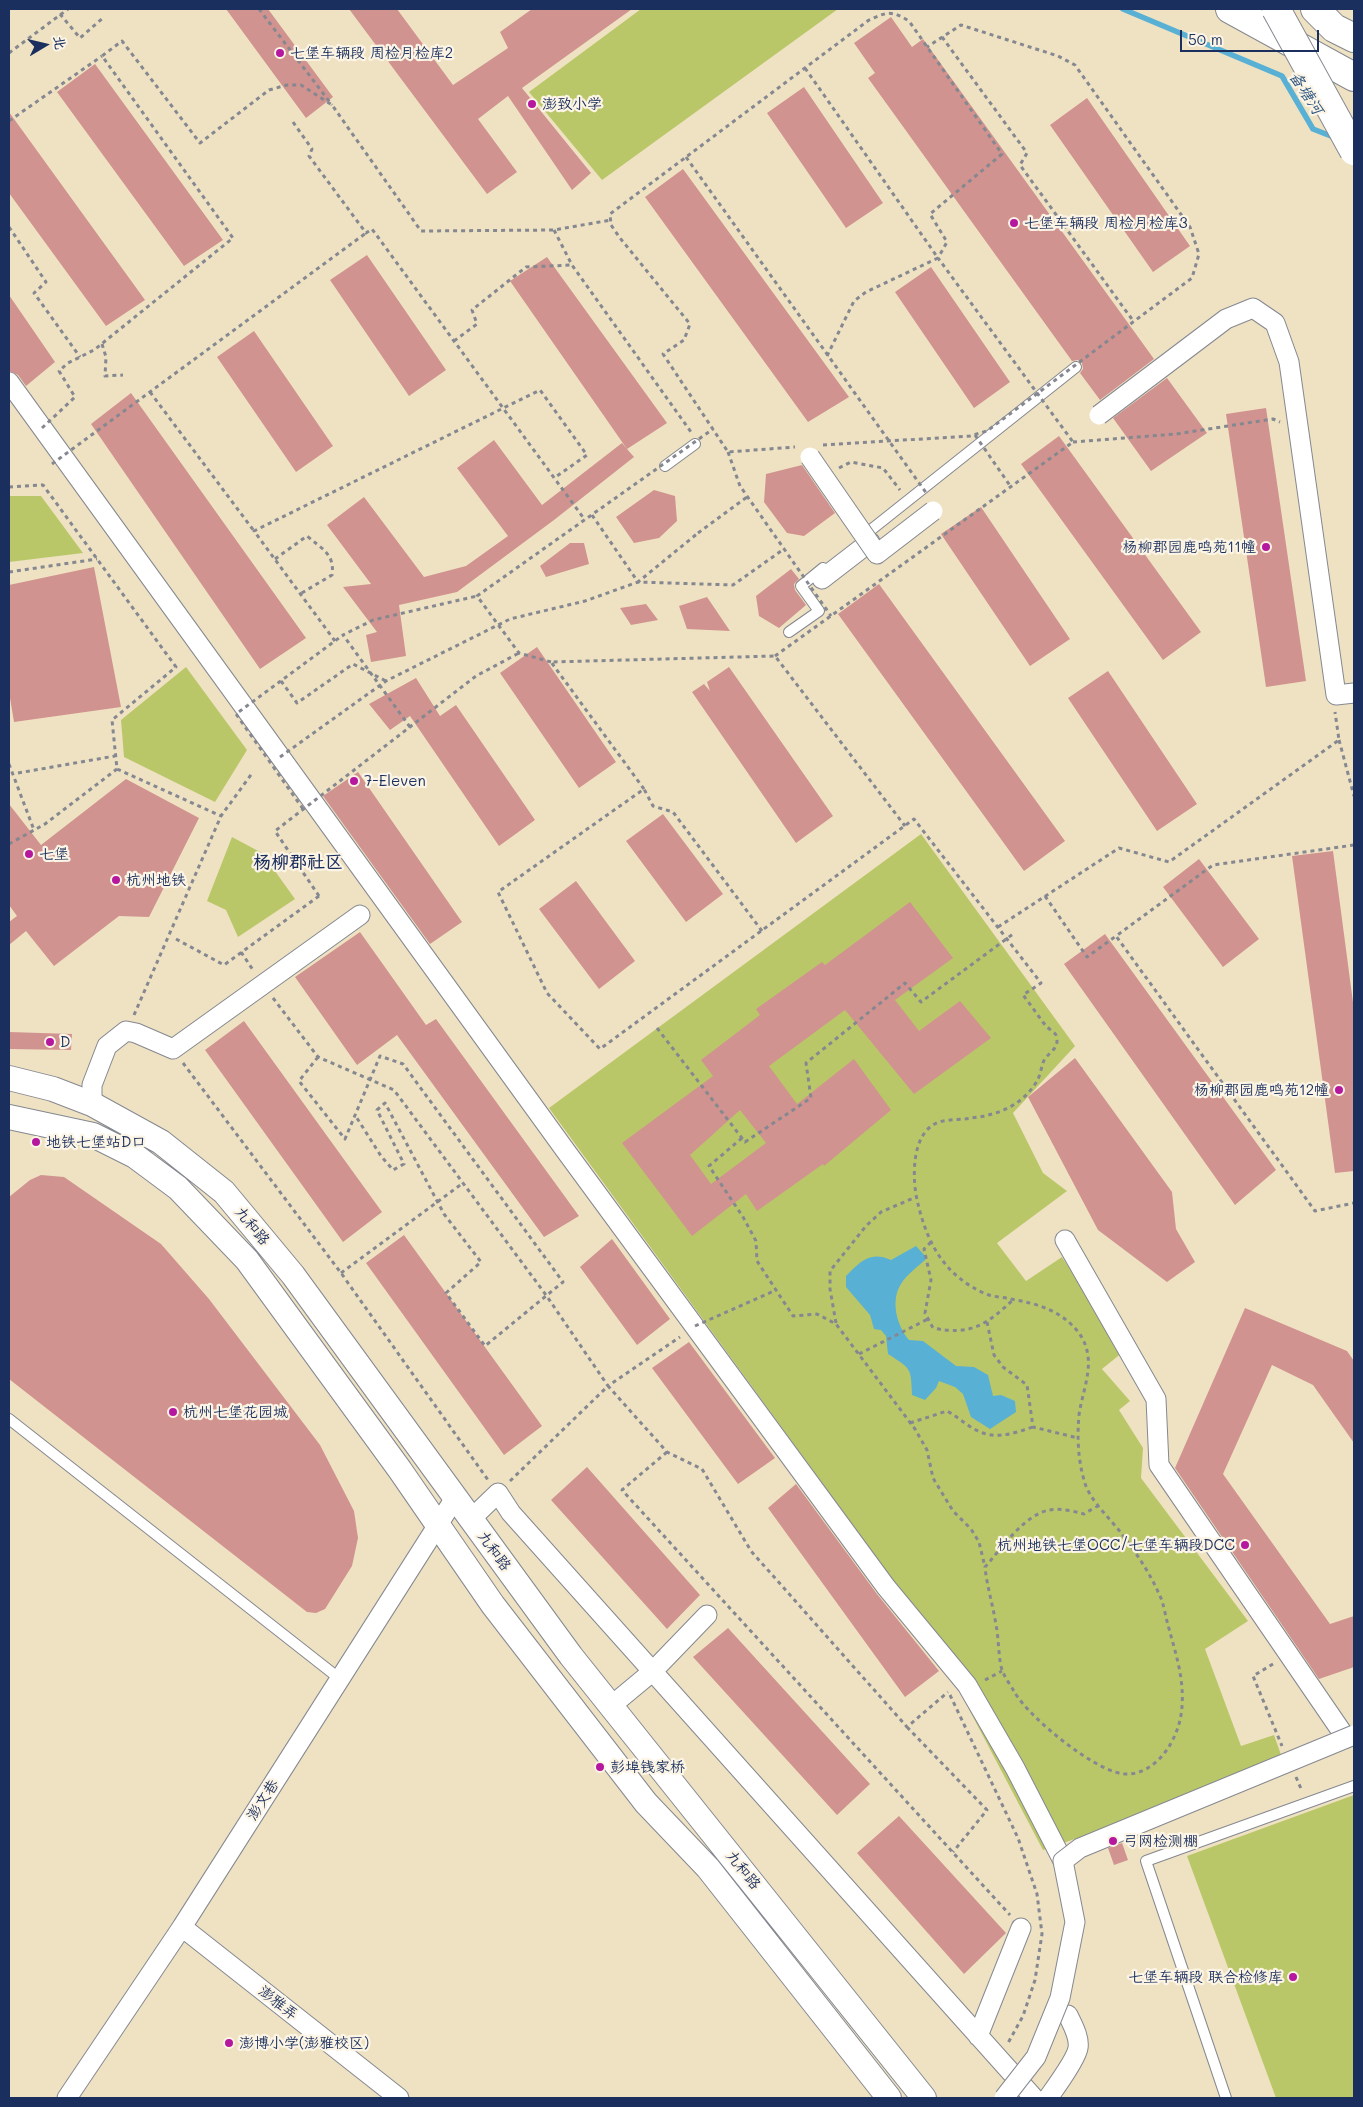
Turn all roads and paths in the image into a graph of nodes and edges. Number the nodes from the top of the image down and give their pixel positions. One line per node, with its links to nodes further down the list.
1 (68, 9): 6 (path)
2 (259, 9): 15 (path)
3 (1230, 9): 14 (main road)
4 (1276, 9): 18 (main road, bridge)
5 (1315, 9): 9 (main road)
6 (60, 14): 7 (path); 11 (path)
7 (104, 17)
8 (942, 37): 10 (path, bridge); 26 (path, bridge); 26 (path, bridge)
9 (1354, 38)
10 (927, 47): 13 (path, bridge); 24 (path, bridge)
11 (9, 53)
12 (102, 56): 15 (path, bridge); 16 (path); 28 (path, bridge)
13 (805, 68): 19 (path, bridge); 24 (path, bridge)
14 (1354, 77)
15 (332, 105): 22 (path, bridge)
16 (9, 121)
17 (293, 122): 23 (path, bridge)
18 (1354, 151)
19 (686, 157): 20 (path, bridge); 29 (path, bridge)
20 (611, 220): 22 (path, bridge); 40 (path, bridge)
21 (9, 227): 30 (path)
22 (554, 230): 25 (path)
23 (366, 233): 27 (path, bridge); 34 (path, bridge)
24 (938, 258): 29 (path); 35 (path, bridge)
25 (572, 265): 27 (path, bridge); 43 (path)
26 (1134, 322): 35 (path, bridge)
27 (454, 341): 36 (path, bridge)
28 (102, 344): 30 (path, bridge); 32 (path)
29 (827, 356): 42 (path, bridge)
30 (80, 357): 39 (path, bridge)
31 (1076, 368): 72 (lane)
32 (123, 375)
33 (9, 382): 39 (street)
34 (150, 392): 47 (path, bridge); 61 (path)
35 (1037, 394): 41 (path, bridge); 44 (path, bridge)
36 (503, 408): 49 (path); 59 (path, bridge); 61 (path)
37 (1099, 415): 80 (street, bridge)
38 (1283, 423): 44 (path, bridge)
39 (42, 428): 47 (street)
40 (713, 429): 43 (path, bridge); 46 (path, bridge)
41 (974, 434): 42 (path, bridge); 54 (path, bridge)
42 (888, 441): 45 (path, bridge); 51 (path, bridge)
43 (696, 442): 48 (lane); 58 (path, bridge)
44 (1073, 442): 54 (path, bridge)
45 (812, 450): 46 (path, bridge); 50 (street, bridge)
46 (728, 452): 56 (path, bridge)
47 (57, 460): 81 (street)
48 (666, 466)
49 (557, 476)
50 (823, 476): 55 (path); 62 (street, bridge)
51 (919, 482): 52 (path, bridge); 57 (path, bridge)
52 (913, 485)
53 (9, 487): 64 (path)
54 (1011, 487): 60 (path, bridge)
55 (906, 488)
56 (747, 497): 63 (path, bridge); 68 (path, bridge)
57 (937, 509): 60 (path); 62 (street, bridge)
58 (592, 515): 59 (path, bridge); 68 (path)
59 (585, 520): 70 (path, bridge)
60 (953, 528): 71 (path, bridge)
61 (254, 531): 65 (path)
62 (870, 542): 67 (street)
63 (784, 549): 68 (path, bridge); 71 (path, bridge)
64 (97, 559): 66 (path); 85 (path)
65 (275, 559): 69 (path); 69 (path)
66 (9, 572)
67 (822, 579)
68 (638, 582): 79 (path, bridge)
69 (300, 594): 74 (path)
70 (477, 596): 73 (path, bridge); 75 (path, bridge)
71 (831, 616): 76 (path, bridge)
72 (788, 632)
73 (343, 635): 74 (path, bridge); 83 (path, bridge)
74 (335, 641): 78 (path, bridge)
75 (519, 653): 77 (path, bridge); 83 (path, bridge)
76 (775, 656): 77 (path, bridge); 95 (path, bridge)
77 (551, 662): 91 (path, bridge)
78 (281, 681): 79 (path, bridge); 81 (path, bridge)
79 (386, 681): 86 (path, bridge)
80 (1354, 693)
81 (245, 708): 86 (street); 93 (path, bridge)
82 (1334, 711): 84 (path, bridge)
83 (410, 727): 93 (path, bridge)
84 (1339, 740): 92 (path, bridge); 99 (path, bridge)
85 (115, 756): 88 (path); 90 (path)
86 (280, 757): 93 (street)
87 (9, 764): 96 (path)
88 (117, 769): 94 (path); 96 (path)
89 (253, 772): 94 (path)
90 (18, 773)
91 (644, 789): 102 (path, bridge); 102 (path, bridge)
92 (1354, 796)
93 (308, 806): 105 (path, bridge); 129 (street)
94 (221, 816): 109 (path)
95 (905, 826): 101 (path, bridge); 102 (path, bridge)
96 (34, 830): 97 (path)
97 (9, 844)
98 (1354, 845): 104 (path, bridge)
99 (1046, 896): 101 (path, bridge); 104 (path)
100 (360, 915): 107 (street)
101 (998, 927): 106 (path, bridge)
102 (762, 931)
103 (1013, 934): 106 (path)
104 (1116, 936): 120 (path, bridge)
105 (176, 939)
106 (1007, 939): 116 (path); 118 (path, bridge)
107 (263, 985): 110 (street); 111 (path)
108 (657, 1028): 116 (path)
109 (126, 1031): 110 (street); 113 (street)
110 (173, 1049): 123 (path)
111 (318, 1057): 114 (path, bridge); 117 (path)
112 (9, 1078): 113 (street, 九和路)
113 (92, 1104): 138 (street, 九和路)
114 (355, 1115): 119 (path, bridge); 119 (path, bridge)
115 (9, 1117): 141 (street, 九和路)
116 (742, 1138): 124 (path)
117 (463, 1182): 119 (path); 131 (path)
118 (916, 1197): 122 (path, bridge); 128 (path)
119 (437, 1202): 123 (path)
120 (1354, 1203)
121 (1065, 1240): 151 (street)
122 (931, 1242): 125 (path, bridge); 126 (path)
123 (342, 1273): 137 (path)
124 (776, 1290): 128 (path); 129 (path, bridge)
125 (1014, 1299): 127 (path); 135 (path, bridge)
126 (928, 1319): 127 (path); 130 (path)
127 (987, 1322): 134 (path, bridge)
128 (836, 1324): 130 (path)
129 (695, 1326): 131 (path); 157 (street)
130 (858, 1354): 133 (path)
131 (608, 1386): 136 (path); 137 (path)
132 (9, 1419): 146 (lane)
133 (910, 1423): 134 (path); 142 (path)
134 (1033, 1427): 135 (path, bridge)
135 (1078, 1438): 139 (path, bridge)
136 (667, 1452): 150 (path); 156 (path)
137 (498, 1493): 140 (street); 145 (street)
138 (455, 1498): 140 (street, 九和路); 141 (street, 澎文巷)
139 (1099, 1505): 142 (path, bridge); 142 (path, bridge)
140 (471, 1519): 149 (street, 九和路)
141 (438, 1526): 146 (street, 澎文巷); 165 (street, 九和路)
142 (985, 1567)
143 (707, 1615): 145 (street)
144 (1277, 1661): 152 (path)
145 (652, 1672): 149 (street); 161 (street)
146 (340, 1679): 158 (street, 澎文巷)
147 (944, 1684): 148 (path)
148 (948, 1692): 150 (path); 162 (path)
149 (611, 1706): 166 (street, 九和路)
150 (907, 1727): 156 (path)
151 (1350, 1737): 157 (street, bridge)
152 (1283, 1747)
153 (1294, 1773): 155 (path)
154 (1354, 1786): 170 (lane)
155 (1310, 1788)
156 (953, 1852): 159 (path)
157 (1063, 1861): 167 (street, bridge)
158 (182, 1927): 163 (street, 澎文巷); 164 (street, 澎雅弄)
159 (1021, 1928): 161 (street)
160 (1068, 2015): 169 (street)
161 (978, 2036): 162 (street)
162 (999, 2059): 168 (street)
163 (67, 2098)
164 (399, 2098)
165 (889, 2098)
166 (924, 2098)
167 (1004, 2098)
168 (1034, 2098)
169 (1048, 2098)
170 (1226, 2098)

